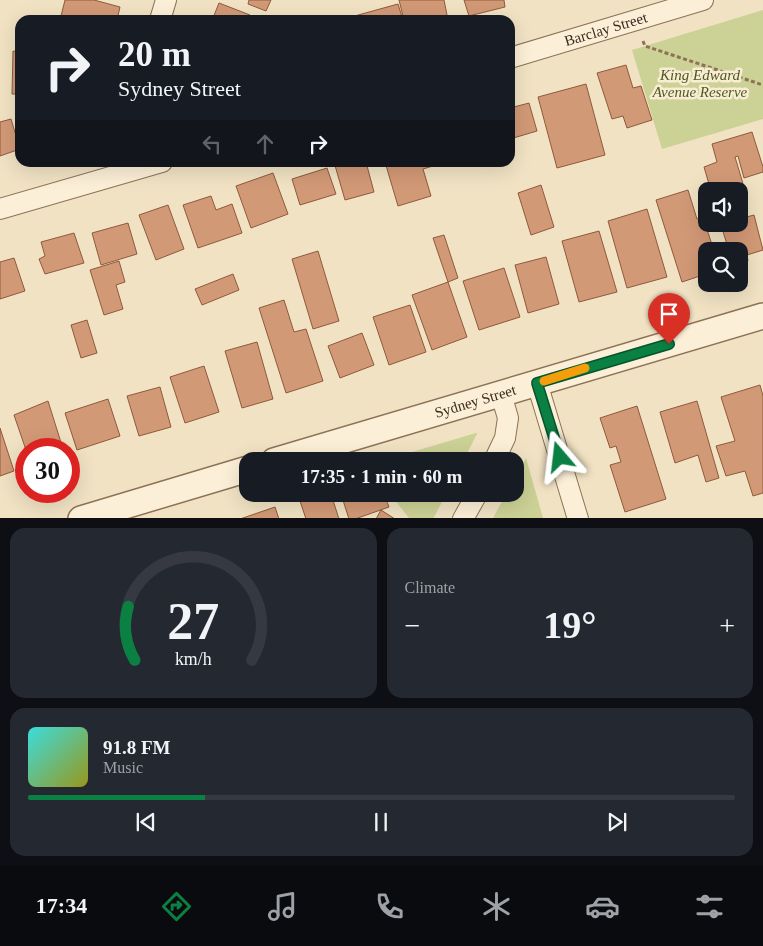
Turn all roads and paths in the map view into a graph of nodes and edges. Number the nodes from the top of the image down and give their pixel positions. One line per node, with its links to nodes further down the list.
1 (166, 0): 3 (street)
2 (702, 0): 5 (street, Barclay Street)
3 (162, 15)
4 (645, 46): 6 (path)
5 (515, 56)
6 (763, 85)
7 (144, 167): 8 (street)
8 (0, 209)
9 (763, 316): 10 (street, Sydney Street)
10 (537, 383): 11 (street, Sydney Street); 18 (street)
11 (501, 394): 12 (street, Sydney Street); 13 (street)
12 (304, 452)
13 (498, 452)
14 (239, 472): 16 (street)
15 (473, 502): 17 (street)
16 (81, 518)
17 (464, 518)
18 (578, 518)

